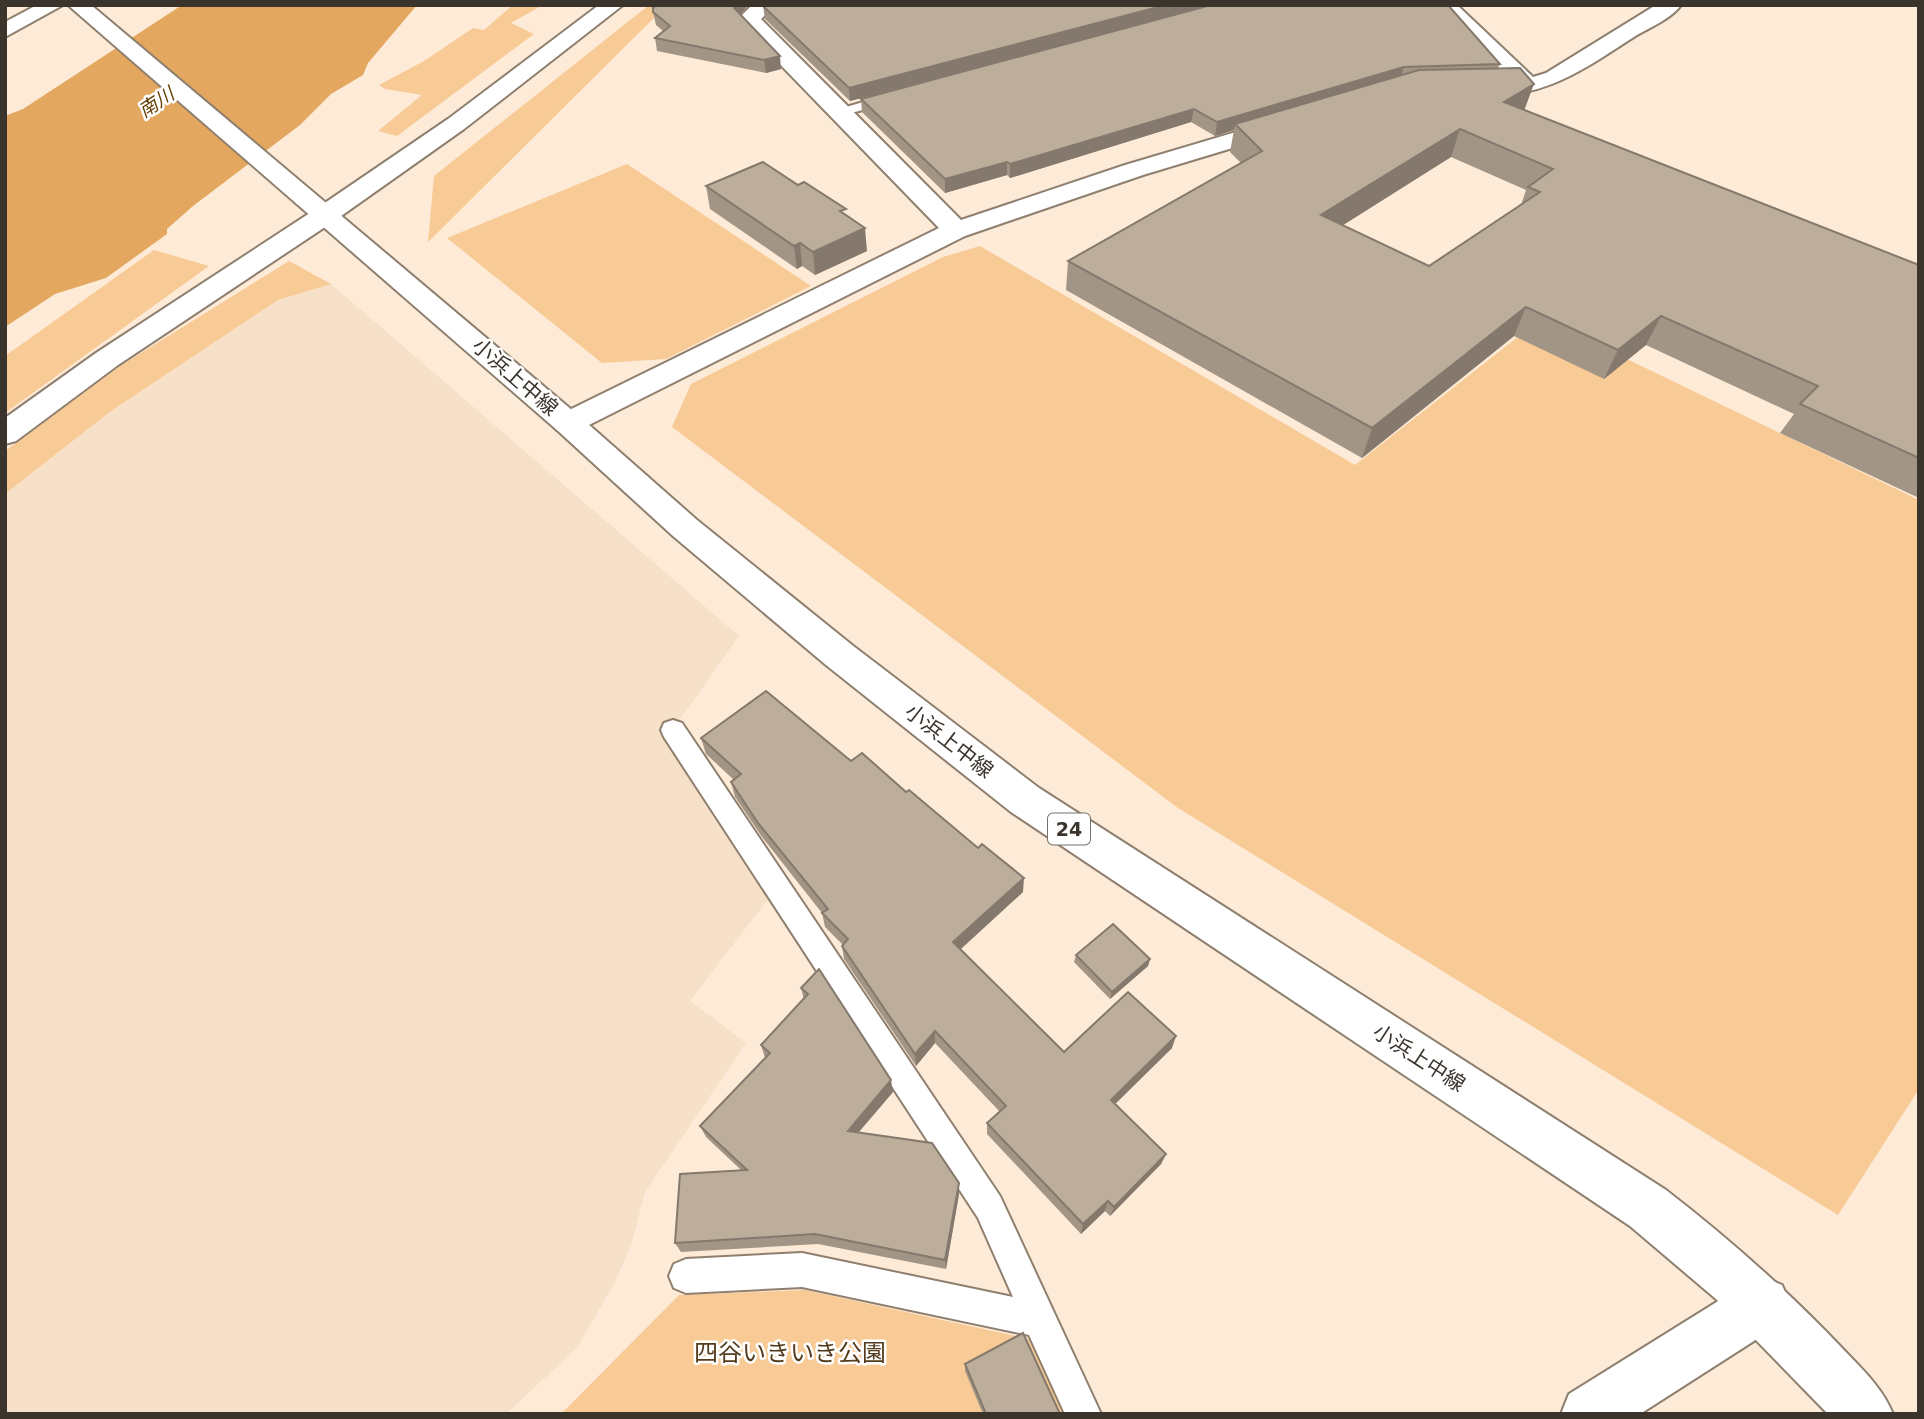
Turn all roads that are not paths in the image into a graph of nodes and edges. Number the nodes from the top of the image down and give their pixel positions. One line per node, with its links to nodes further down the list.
1 (53, 5): 7 (street)
2 (78, 5): 13 (street, 小浜上中線 / 24)
3 (613, 5): 13 (street)
4 (765, 5): 11 (street)
5 (1445, 5): 8 (street)
6 (1671, 5): 8 (street)
7 (5, 31)
8 (1528, 85): 9 (street)
9 (1462, 87)
10 (905, 94): 11 (lane)
11 (837, 112): 14 (street)
12 (1305, 119): 14 (street)
13 (315, 206): 15 (street, 小浜上中線 / 24); 16 (street)
14 (956, 230): 15 (street)
15 (568, 423): 19 (street, 小浜上中線 / 24)
16 (5, 434)
17 (673, 730): 20 (lane)
18 (686, 1276): 20 (lane)
19 (1763, 1304): 22 (street); 23 (street, 小浜上中線 / 24)
20 (1040, 1321): 21 (lane)
21 (1083, 1414)
22 (1589, 1414)
23 (1865, 1414)

